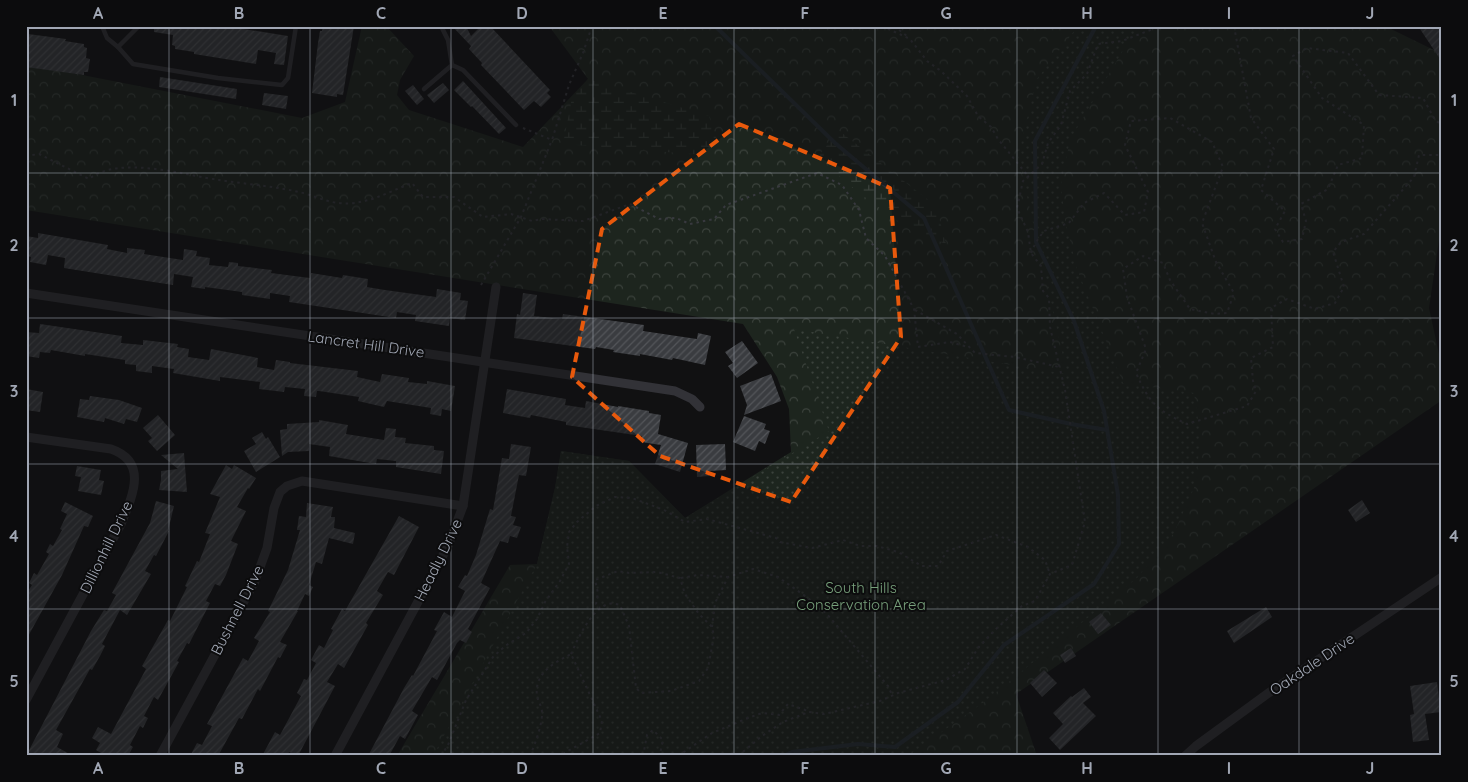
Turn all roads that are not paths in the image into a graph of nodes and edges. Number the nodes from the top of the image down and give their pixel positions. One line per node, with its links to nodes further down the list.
1 (102, 26): 5 (lane)
2 (139, 26): 5 (lane)
3 (296, 26): 5 (lane)
4 (441, 26): 6 (lane)
5 (118, 46)
6 (452, 65): 7 (lane); 8 (lane)
7 (424, 89)
8 (516, 125)
9 (496, 287): 11 (street, Headly Drive)
10 (26, 293): 11 (street, Lancret Hill Drive)
11 (486, 362): 12 (street, Lancret Hill Drive); 14 (street, Headly Drive)
12 (700, 407)
13 (26, 437): 16 (street, Dillionhill Drive)
14 (462, 506): 17 (street, Bushnell Drive); 18 (street, Headly Drive)
15 (1442, 577): 19 (street, Oakdale Drive)
16 (26, 700)
17 (160, 756)
18 (335, 756)
19 (1185, 756)

